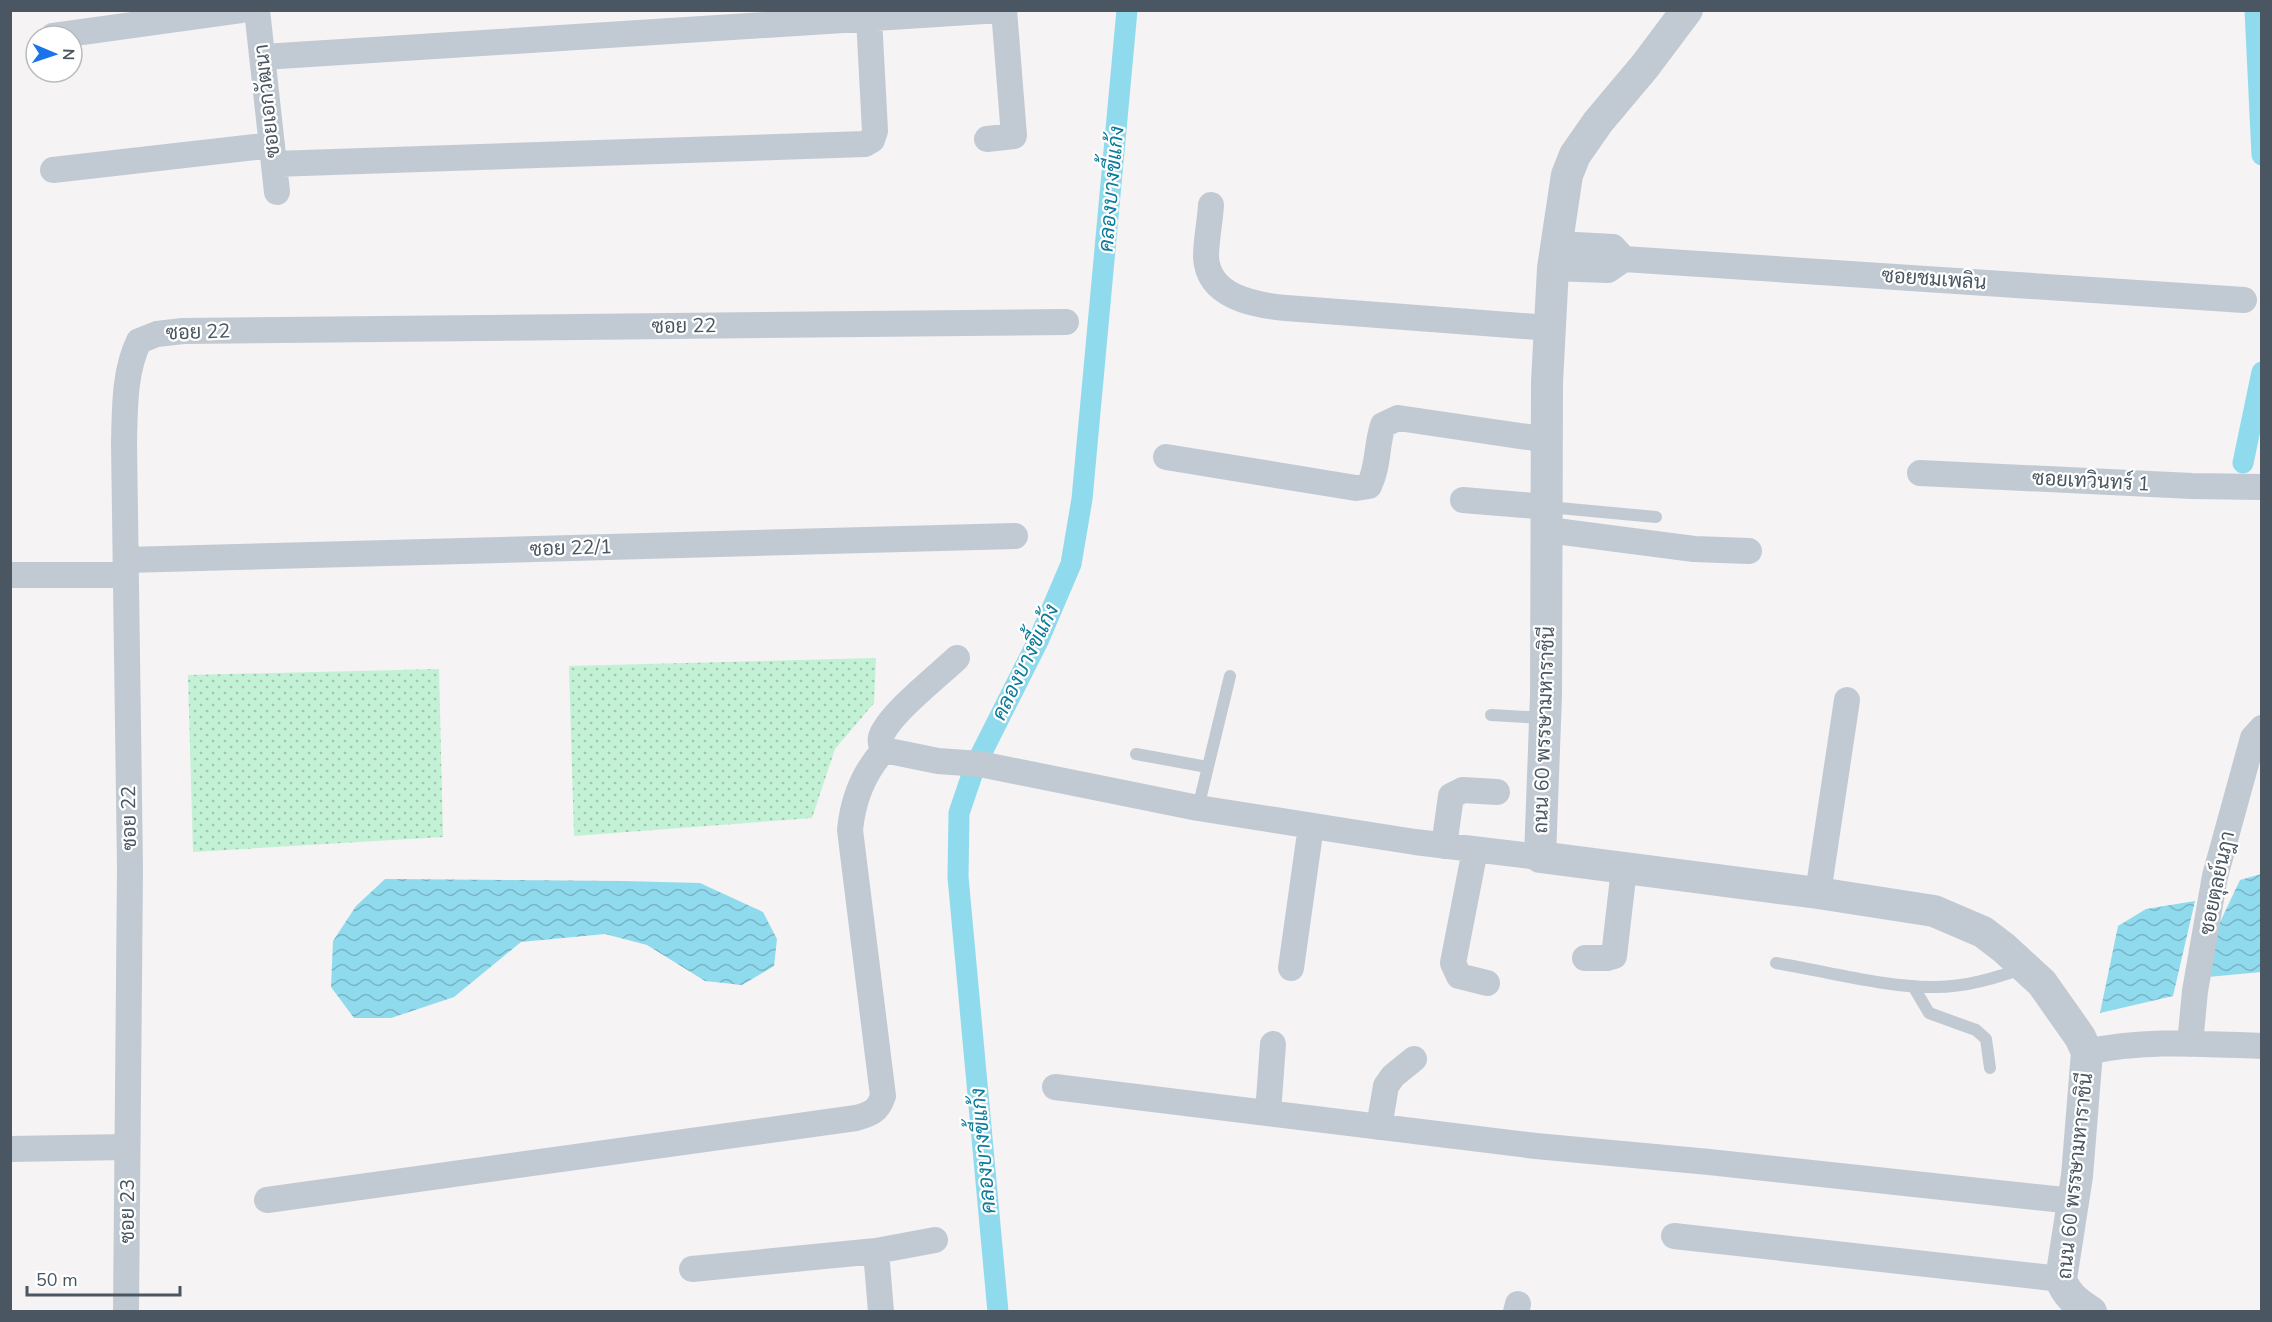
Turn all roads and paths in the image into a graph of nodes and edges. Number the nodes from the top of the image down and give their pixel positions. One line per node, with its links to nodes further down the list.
1 (241, 10): 7 (street)
2 (257, 10): 8 (street, ซอยเอกวัฒนา)
3 (1000, 10): 6 (street)
4 (1004, 10): 9 (street)
5 (1687, 10): 14 (street, ถนน 60 พรรษามหาราชินี)
6 (869, 18): 8 (street); 10 (street)
7 (84, 32)
8 (263, 57): 10 (street, ซอยเอกวัฒนา)
9 (987, 139)
10 (273, 154): 11 (street); 12 (street, ซอยเอกวัฒนา)
11 (53, 170)
12 (277, 192)
13 (1211, 205): 17 (street)
14 (1555, 256): 15 (street, ซอยชมเพลิน); 17 (street, ถนน 60 พรรษามหาราชินี)
15 (2244, 300)
16 (1066, 322): 27 (street, ซอย 22)
17 (1550, 328): 18 (street, ถนน 60 พรรษามหาราชินี)
18 (1548, 440): 19 (street); 24 (street, ถนน 60 พรรษามหาราชินี)
19 (1166, 457)
20 (1920, 473): 21 (street, ซอยเทวินทร์ 1)
21 (2262, 487)
22 (1463, 500): 24 (street)
23 (1656, 517): 24 (lane)
24 (1548, 518): 26 (street); 33 (street, ถนน 60 พรรษามหาราชินี)
25 (1015, 536): 27 (street, ซอย 22/1)
26 (1749, 551)
27 (126, 567): 28 (street, ซอย 22/1); 61 (street, ซอย 22)
28 (10, 574)
29 (957, 658): 35 (street)
30 (1230, 676): 37 (lane)
31 (1846, 700): 45 (street)
32 (1491, 715): 33 (lane)
33 (1545, 718): 43 (street, ถนน 60 พรรษามหาราชินี)
34 (2262, 728): 53 (street, ซอยตุลย์นฎา)
35 (884, 750): 39 (street); 63 (street)
36 (1136, 754): 37 (lane)
37 (1207, 767): 39 (lane)
38 (1497, 792): 41 (street)
39 (1198, 808): 40 (street)
40 (1311, 826): 41 (street); 48 (street)
41 (1444, 846): 42 (street)
42 (1475, 850): 43 (street); 50 (street)
43 (1540, 857): 44 (street, ถนน 60 พรรษามหาราชินี)
44 (1624, 869): 45 (street, ถนน 60 พรรษามหาราชินี); 46 (street)
45 (1818, 893): 49 (street, ถนน 60 พรรษามหาราชินี)
46 (1585, 958)
47 (1776, 963): 51 (lane)
48 (1291, 968)
49 (2026, 968): 51 (lane); 55 (street, ถนน 60 พรรษามหาราชินี)
50 (1487, 983)
51 (1913, 986): 57 (lane)
52 (1273, 1044): 59 (street)
53 (2190, 1044): 54 (street); 55 (street)
54 (2262, 1046)
55 (2087, 1052): 64 (street, ถนน 60 พรรษามหาราชินี)
56 (1414, 1059): 60 (street)
57 (1989, 1068)
58 (1055, 1087): 59 (street)
59 (1268, 1113): 60 (street)
60 (1379, 1127): 64 (street)
61 (127, 1147): 62 (street); 70 (street, ซอย 23)
62 (10, 1149)
63 (267, 1200)
64 (2073, 1201): 69 (street, ถนน 60 พรรษามหาราชินี)
65 (1674, 1236): 69 (street)
66 (935, 1240): 67 (street)
67 (876, 1251): 68 (street); 71 (street)
68 (692, 1269)
69 (2061, 1279): 72 (street, ถนน 60 พรรษามหาราชินี)
70 (126, 1311)
71 (881, 1311)
72 (2091, 1311)

